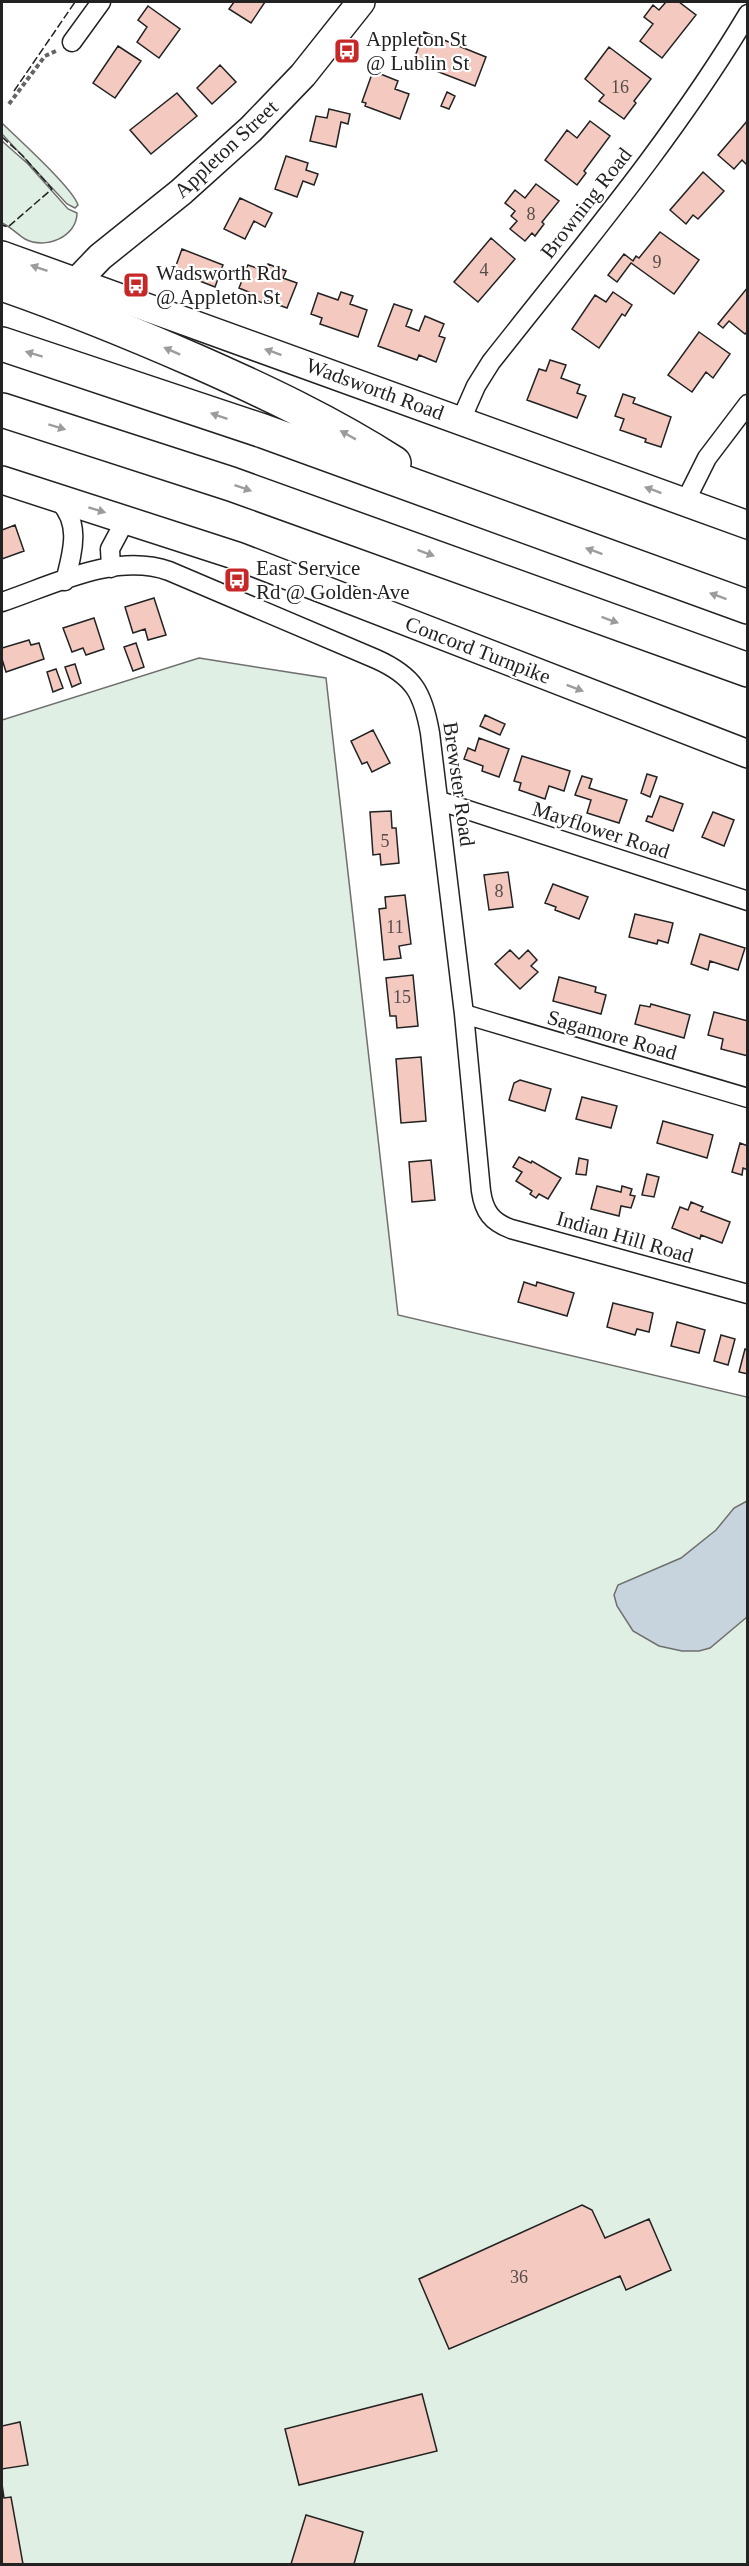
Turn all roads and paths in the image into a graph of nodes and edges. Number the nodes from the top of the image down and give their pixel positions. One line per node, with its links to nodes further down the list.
1 (101, 2): 4 (street)
2 (353, 4): 7 (main road, Appleton Street)
3 (747, 14): 12 (street, Browning Road)
4 (72, 42): 5 (path)
5 (9, 104)
6 (2, 255): 7 (main road, Wadsworth Road, one-way to 6)
7 (77, 281): 12 (main road, Wadsworth Road, one-way to 7)
8 (2, 284): 16 (highway, one-way to 8)
9 (2, 344): 16 (highway, one-way to 9)
10 (747, 404): 15 (street)
11 (2, 410): 23 (highway, one-way to 23)
12 (461, 420): 15 (main road, Wadsworth Road, one-way to 12)
13 (2, 480): 14 (main road, Concord Turnpike)
14 (54, 497): 17 (main road, Concord Turnpike, one-way to 17); 20 (street)
15 (685, 502): 18 (main road, Wadsworth Road)
16 (471, 506): 22 (highway, one-way to 16)
17 (126, 519): 19 (street); 24 (main road, Concord Turnpike, one-way to 24)
18 (747, 525)
19 (111, 568): 20 (street, Brewster Road); 25 (street, Brewster Road)
20 (65, 581): 21 (street, Brewster Road)
21 (2, 602)
22 (747, 607)
23 (747, 670)
24 (747, 754)
25 (440, 801): 26 (street, Mayflower Road); 27 (street, Brewster Road)
26 (747, 901)
27 (464, 1014): 28 (street, Sagamore Road); 29 (street, Brewster Road)
28 (747, 1098)
29 (492, 1219): 30 (street, Indian Hill Road)
30 (747, 1294)

